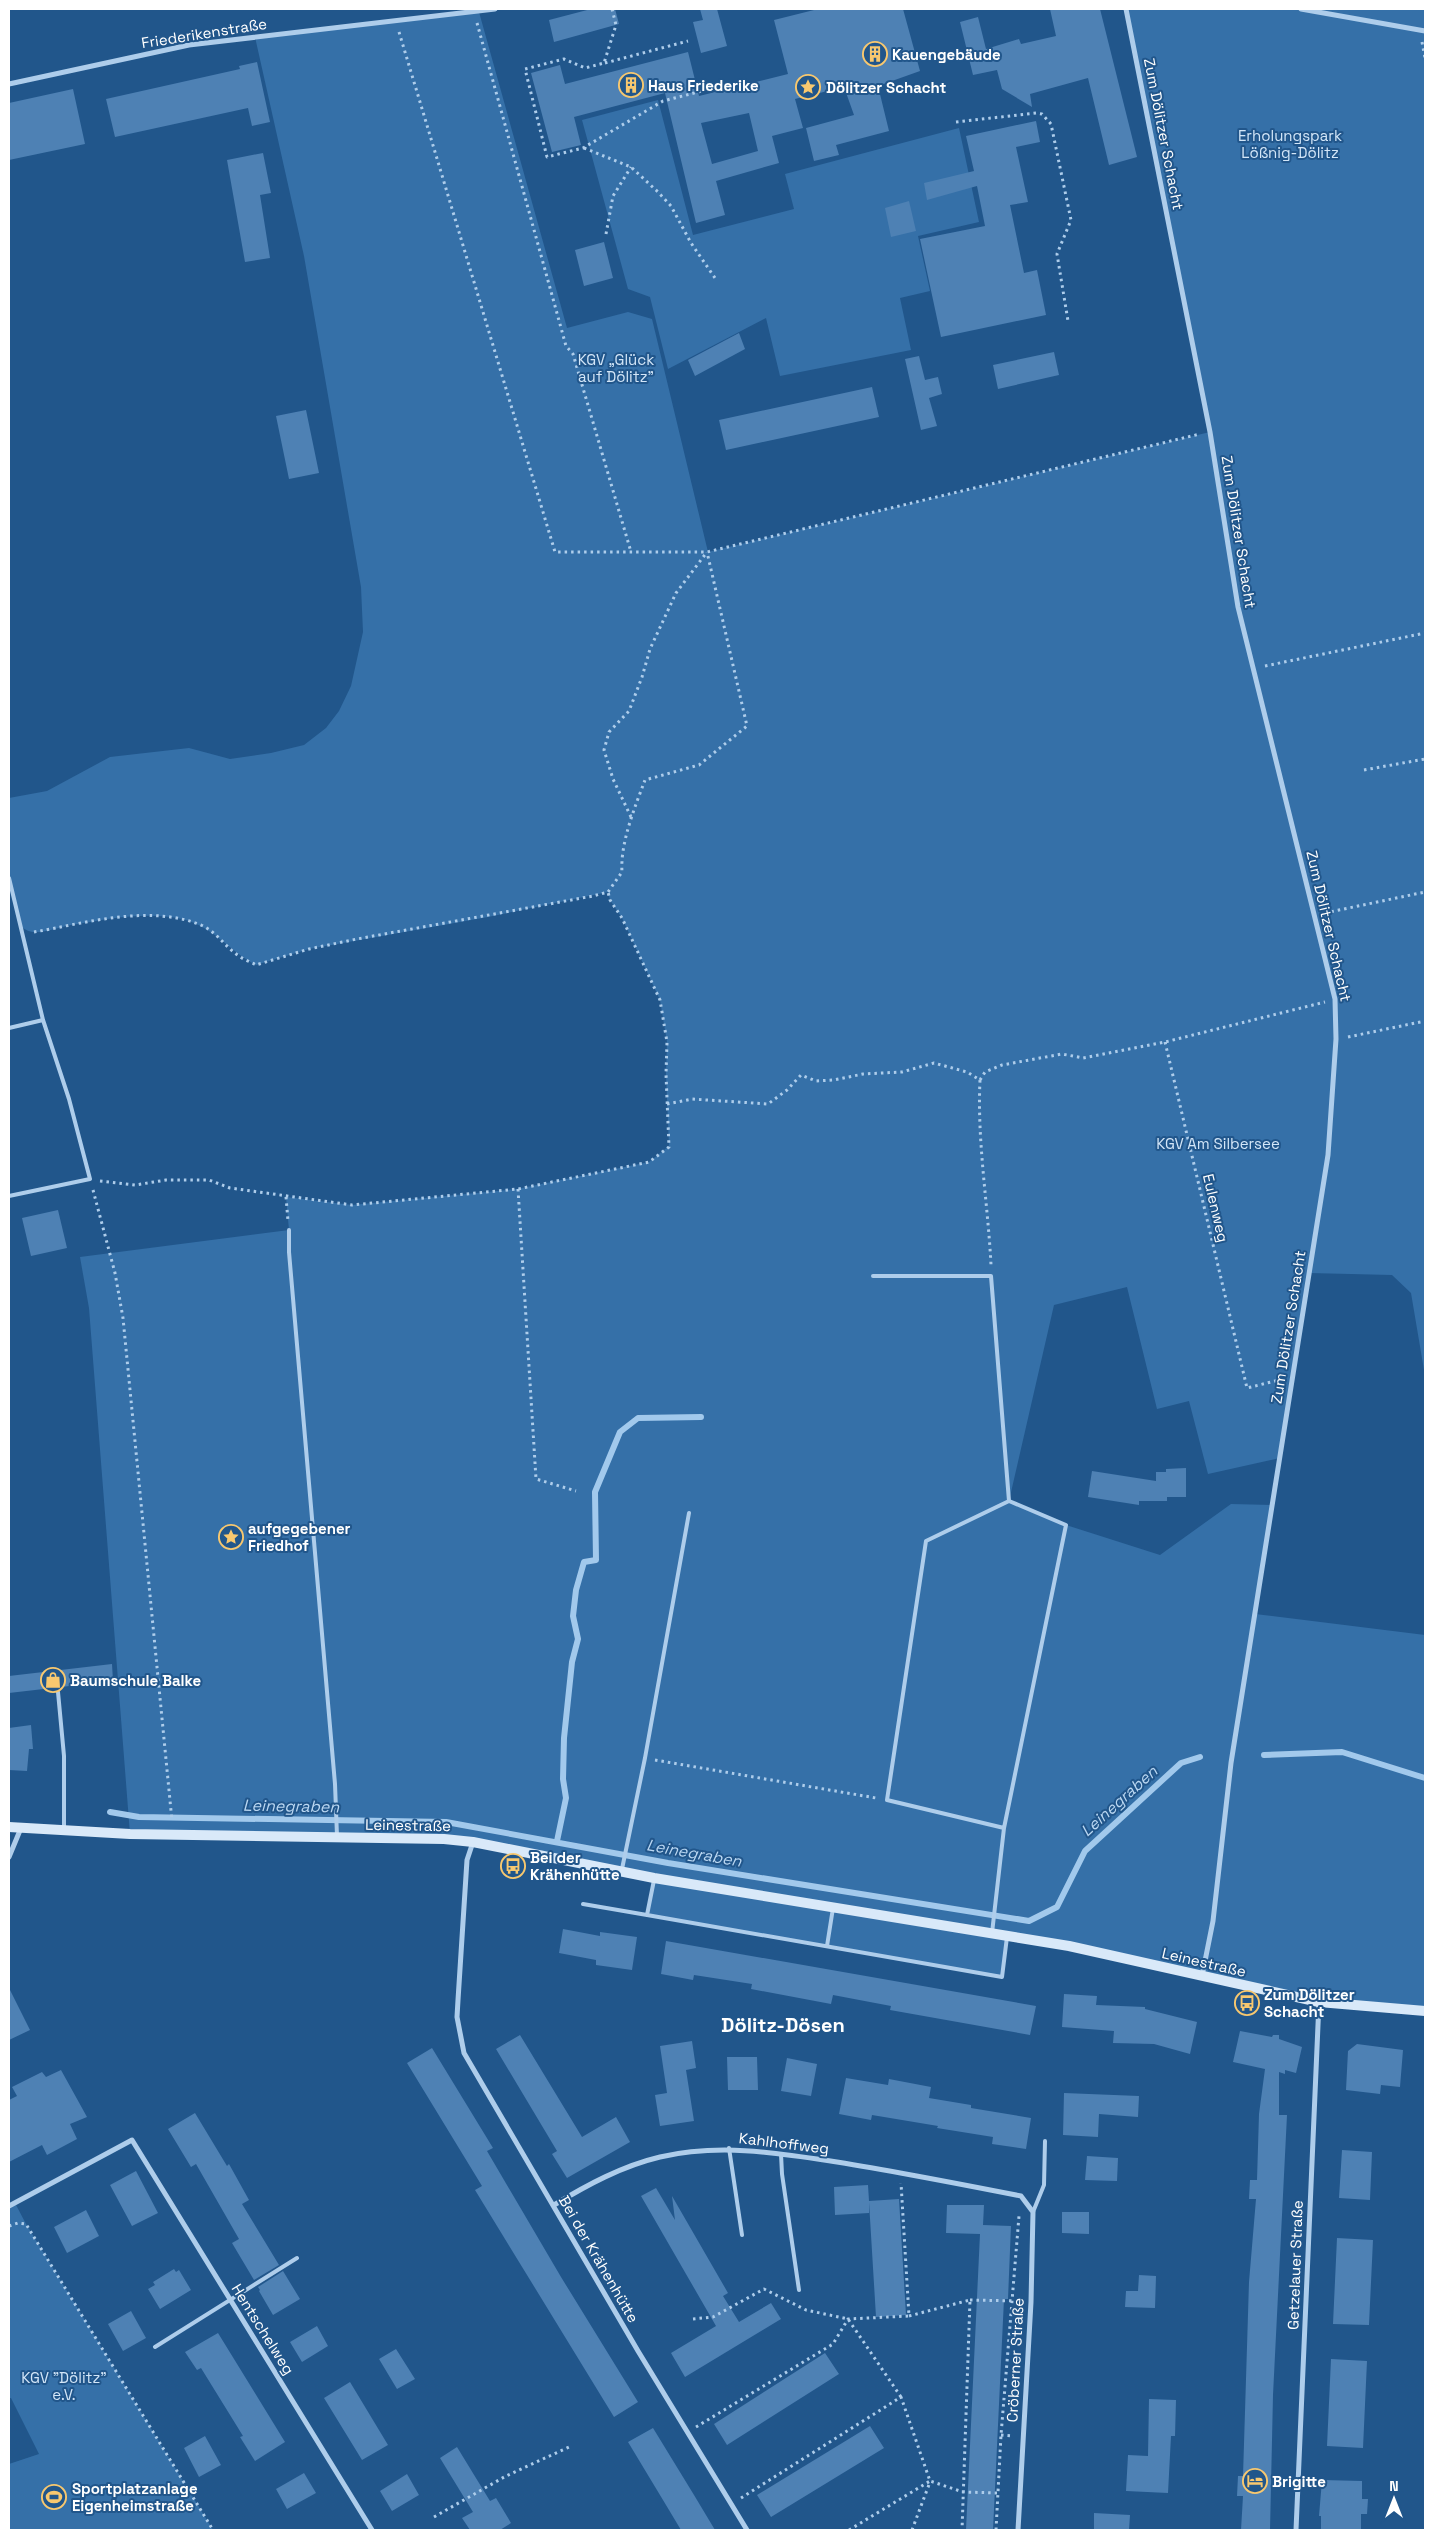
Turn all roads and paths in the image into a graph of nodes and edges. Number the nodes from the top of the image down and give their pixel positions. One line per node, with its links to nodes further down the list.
1 (495, 9): 5 (street, Friederikenstraße)
2 (612, 9): 9 (path)
3 (1126, 9): 18 (street, Zum Dölitzer Schacht)
4 (1301, 9): 6 (street)
5 (396, 21): 10 (street, Friederikenstraße); 19 (path)
6 (1425, 31)
7 (482, 38): 19 (path)
8 (688, 41): 9 (path)
9 (604, 63): 13 (path)
10 (9, 84)
11 (702, 91): 13 (path)
12 (956, 122): 17 (path)
13 (583, 148): 14 (path)
14 (631, 167): 15 (path); 16 (path)
15 (606, 234)
16 (715, 278)
17 (1068, 321)
18 (1210, 432): 20 (path); 22 (street, Zum Dölitzer Schacht)
19 (631, 552): 20 (path)
20 (707, 552): 25 (path); 25 (path)
21 (1425, 633): 22 (path)
22 (1253, 669): 29 (street, Zum Dölitzer Schacht)
23 (1425, 759): 24 (path)
24 (1364, 770)
25 (631, 817): 27 (path)
26 (9, 878): 30 (lane)
27 (608, 892): 30 (path); 38 (path)
28 (1425, 892): 29 (path)
29 (1315, 915): 31 (street, Zum Dölitzer Schacht)
30 (19, 926): 32 (lane)
31 (1335, 999): 35 (street, Zum Dölitzer Schacht); 36 (path)
32 (44, 1020): 34 (lane); 39 (lane)
33 (1425, 1021): 35 (path)
34 (9, 1028)
35 (1336, 1039): 46 (street, Zum Dölitzer Schacht)
36 (1165, 1042): 37 (path); 46 (path, Eulenweg)
37 (980, 1080): 38 (path); 45 (path)
38 (667, 1104): 40 (path)
39 (90, 1179): 41 (lane); 42 (path); 53 (path)
40 (518, 1189): 42 (path); 47 (path)
41 (9, 1196)
42 (286, 1197): 43 (path)
43 (289, 1230): 58 (lane)
44 (873, 1276): 45 (lane)
45 (991, 1276): 48 (lane)
46 (1292, 1377): 69 (street, Zum Dölitzer Schacht)
47 (576, 1490)
48 (1009, 1501): 52 (lane); 56 (lane)
49 (689, 1513): 51 (lane)
50 (58, 1692): 57 (lane)
51 (645, 1758): 52 (path); 61 (lane)
52 (888, 1800): 56 (lane)
53 (172, 1824)
54 (9, 1827): 55 (main road, Leinestraße)
55 (21, 1828): 57 (main road, Leinestraße); 60 (street)
56 (1004, 1828): 66 (lane)
57 (64, 1830): 58 (main road, Leinestraße)
58 (337, 1833): 59 (main road, Leinestraße)
59 (473, 1842): 61 (main road, Leinestraße); 77 (street, Bei der Krähenhütte)
60 (9, 1856)
61 (622, 1867): 62 (main road, Leinestraße)
62 (654, 1878): 64 (main road, Leinestraße); 65 (lane)
63 (583, 1904): 65 (lane)
64 (832, 1908): 66 (main road, Leinestraße); 68 (lane)
65 (647, 1914): 68 (lane)
66 (992, 1933): 67 (main road, Leinestraße)
67 (1007, 1935): 68 (lane); 69 (main road, Leinestraße)
68 (827, 1946)
69 (1201, 1977): 70 (main road, Leinestraße)
70 (1319, 2002): 71 (main road, Leinestraße); 108 (street, Getzelauer Straße)
71 (1425, 2011)
72 (1045, 2141): 79 (lane)
73 (729, 2148): 74 (street, Kahlhoffweg); 77 (street, Kahlhoffweg); 81 (lane)
74 (781, 2154): 75 (street, Kahlhoffweg); 83 (lane)
75 (900, 2172): 76 (street, Kahlhoffweg); 88 (path)
76 (1020, 2196): 79 (street); 86 (path)
77 (554, 2205): 93 (street, Bei der Krähenhütte)
78 (9, 2206): 84 (street, Hentschelweg)
79 (1033, 2212): 87 (street, Cröberner Straße)
80 (9, 2226): 100 (path)
81 (742, 2235)
82 (297, 2258): 84 (lane)
83 (799, 2290)
84 (230, 2300): 91 (lane); 101 (street, Hentschelweg)
85 (970, 2300): 86 (path); 88 (path); 96 (path)
86 (1011, 2301): 87 (path); 97 (path)
87 (1031, 2302): 107 (street, Cröberner Straße)
88 (909, 2316): 90 (path)
89 (694, 2319): 90 (path)
90 (848, 2319): 92 (path); 93 (path)
91 (155, 2347)
92 (901, 2397): 95 (path); 98 (path)
93 (687, 2432): 98 (street, Bei der Krähenhütte)
94 (569, 2447): 99 (path)
95 (930, 2481): 96 (path); 103 (path); 104 (path)
96 (963, 2492): 97 (path); 105 (path)
97 (997, 2493): 106 (path)
98 (731, 2504): 102 (street, Bei der Krähenhütte)
99 (434, 2518)
100 (213, 2530)
101 (372, 2530)
102 (747, 2530)
103 (848, 2530)
104 (912, 2530)
105 (962, 2530)
106 (996, 2530)
107 (1018, 2530)
108 (1296, 2530)

